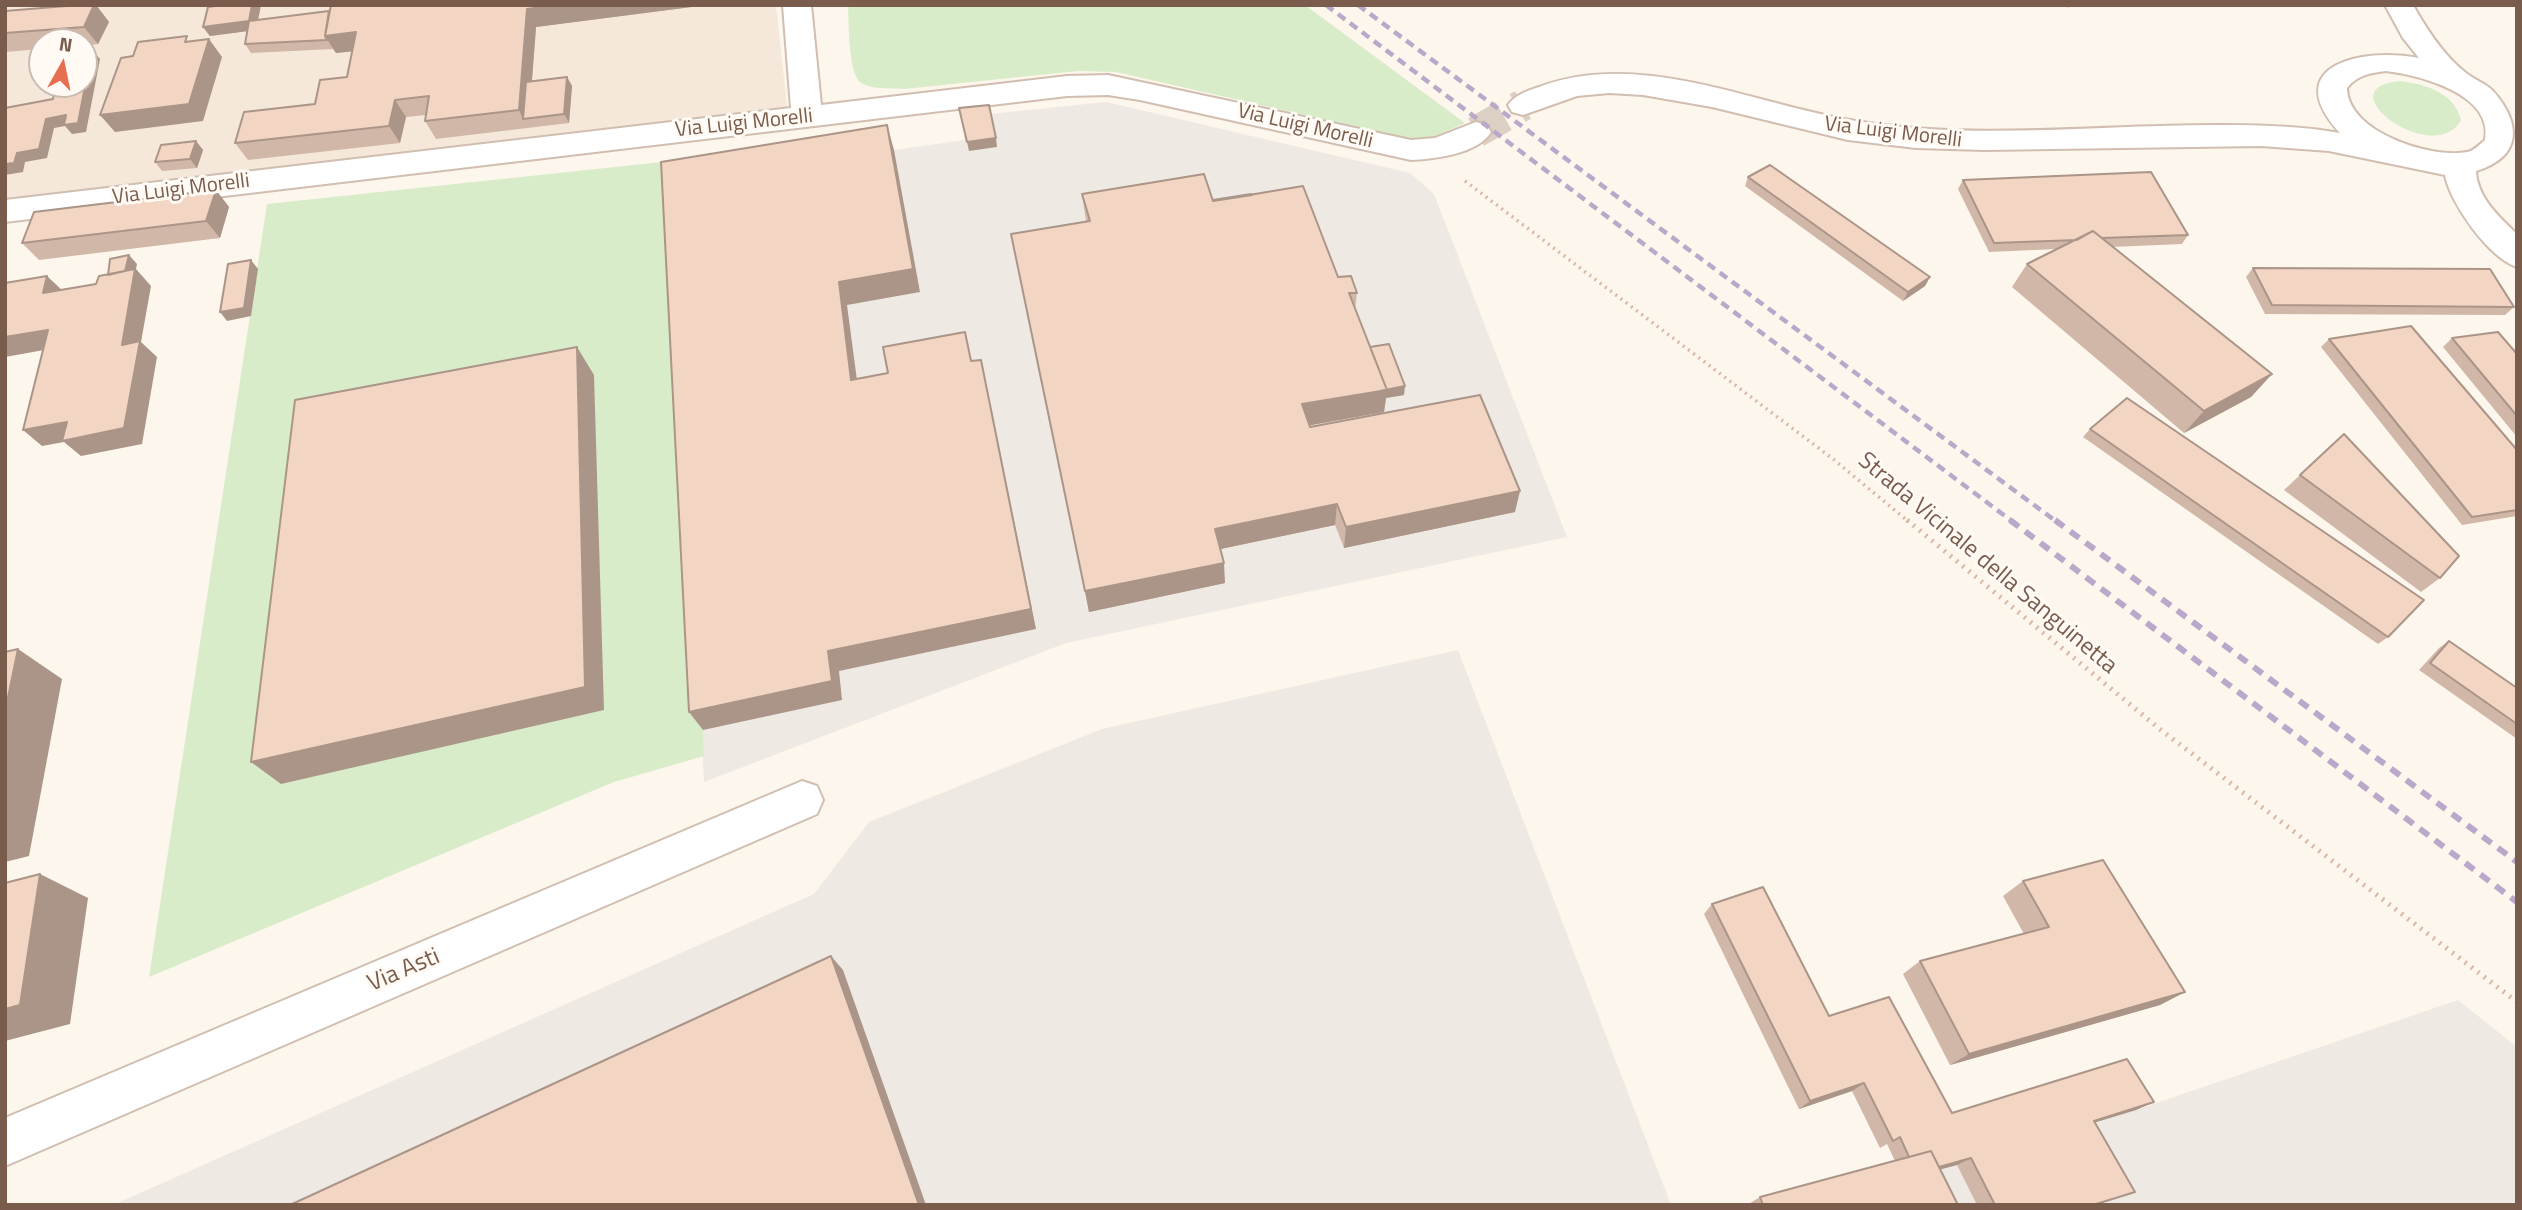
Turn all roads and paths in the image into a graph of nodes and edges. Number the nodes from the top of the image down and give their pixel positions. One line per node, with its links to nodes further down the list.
1 (797, 5): 11 (street)
2 (2061, 5): 4 (path)
3 (2398, 5): 5 (street); 6 (street)
4 (2071, 6)
5 (2364, 64): 6 (street); 7 (street)
6 (2461, 84): 8 (street)
7 (2334, 102): 13 (street); 15 (street)
8 (2487, 104): 10 (street); 17 (street)
9 (1523, 105): 13 (street, Via Luigi Morelli)
10 (2517, 114)
11 (807, 117): 14 (street, Via Luigi Morelli); 18 (street, Via Luigi Morelli)
12 (1476, 132): 14 (street, Via Luigi Morelli)
13 (2271, 134): 15 (street)
14 (1440, 148): 21 (path, Strada Vicinale della Sanguinetta)
15 (2397, 153): 17 (street)
16 (2517, 156): 17 (street)
17 (2469, 161): 19 (street)
18 (5, 211)
19 (2517, 255)
20 (802, 800): 22 (street, Via Asti)
21 (2517, 1002)
22 (5, 1142)

